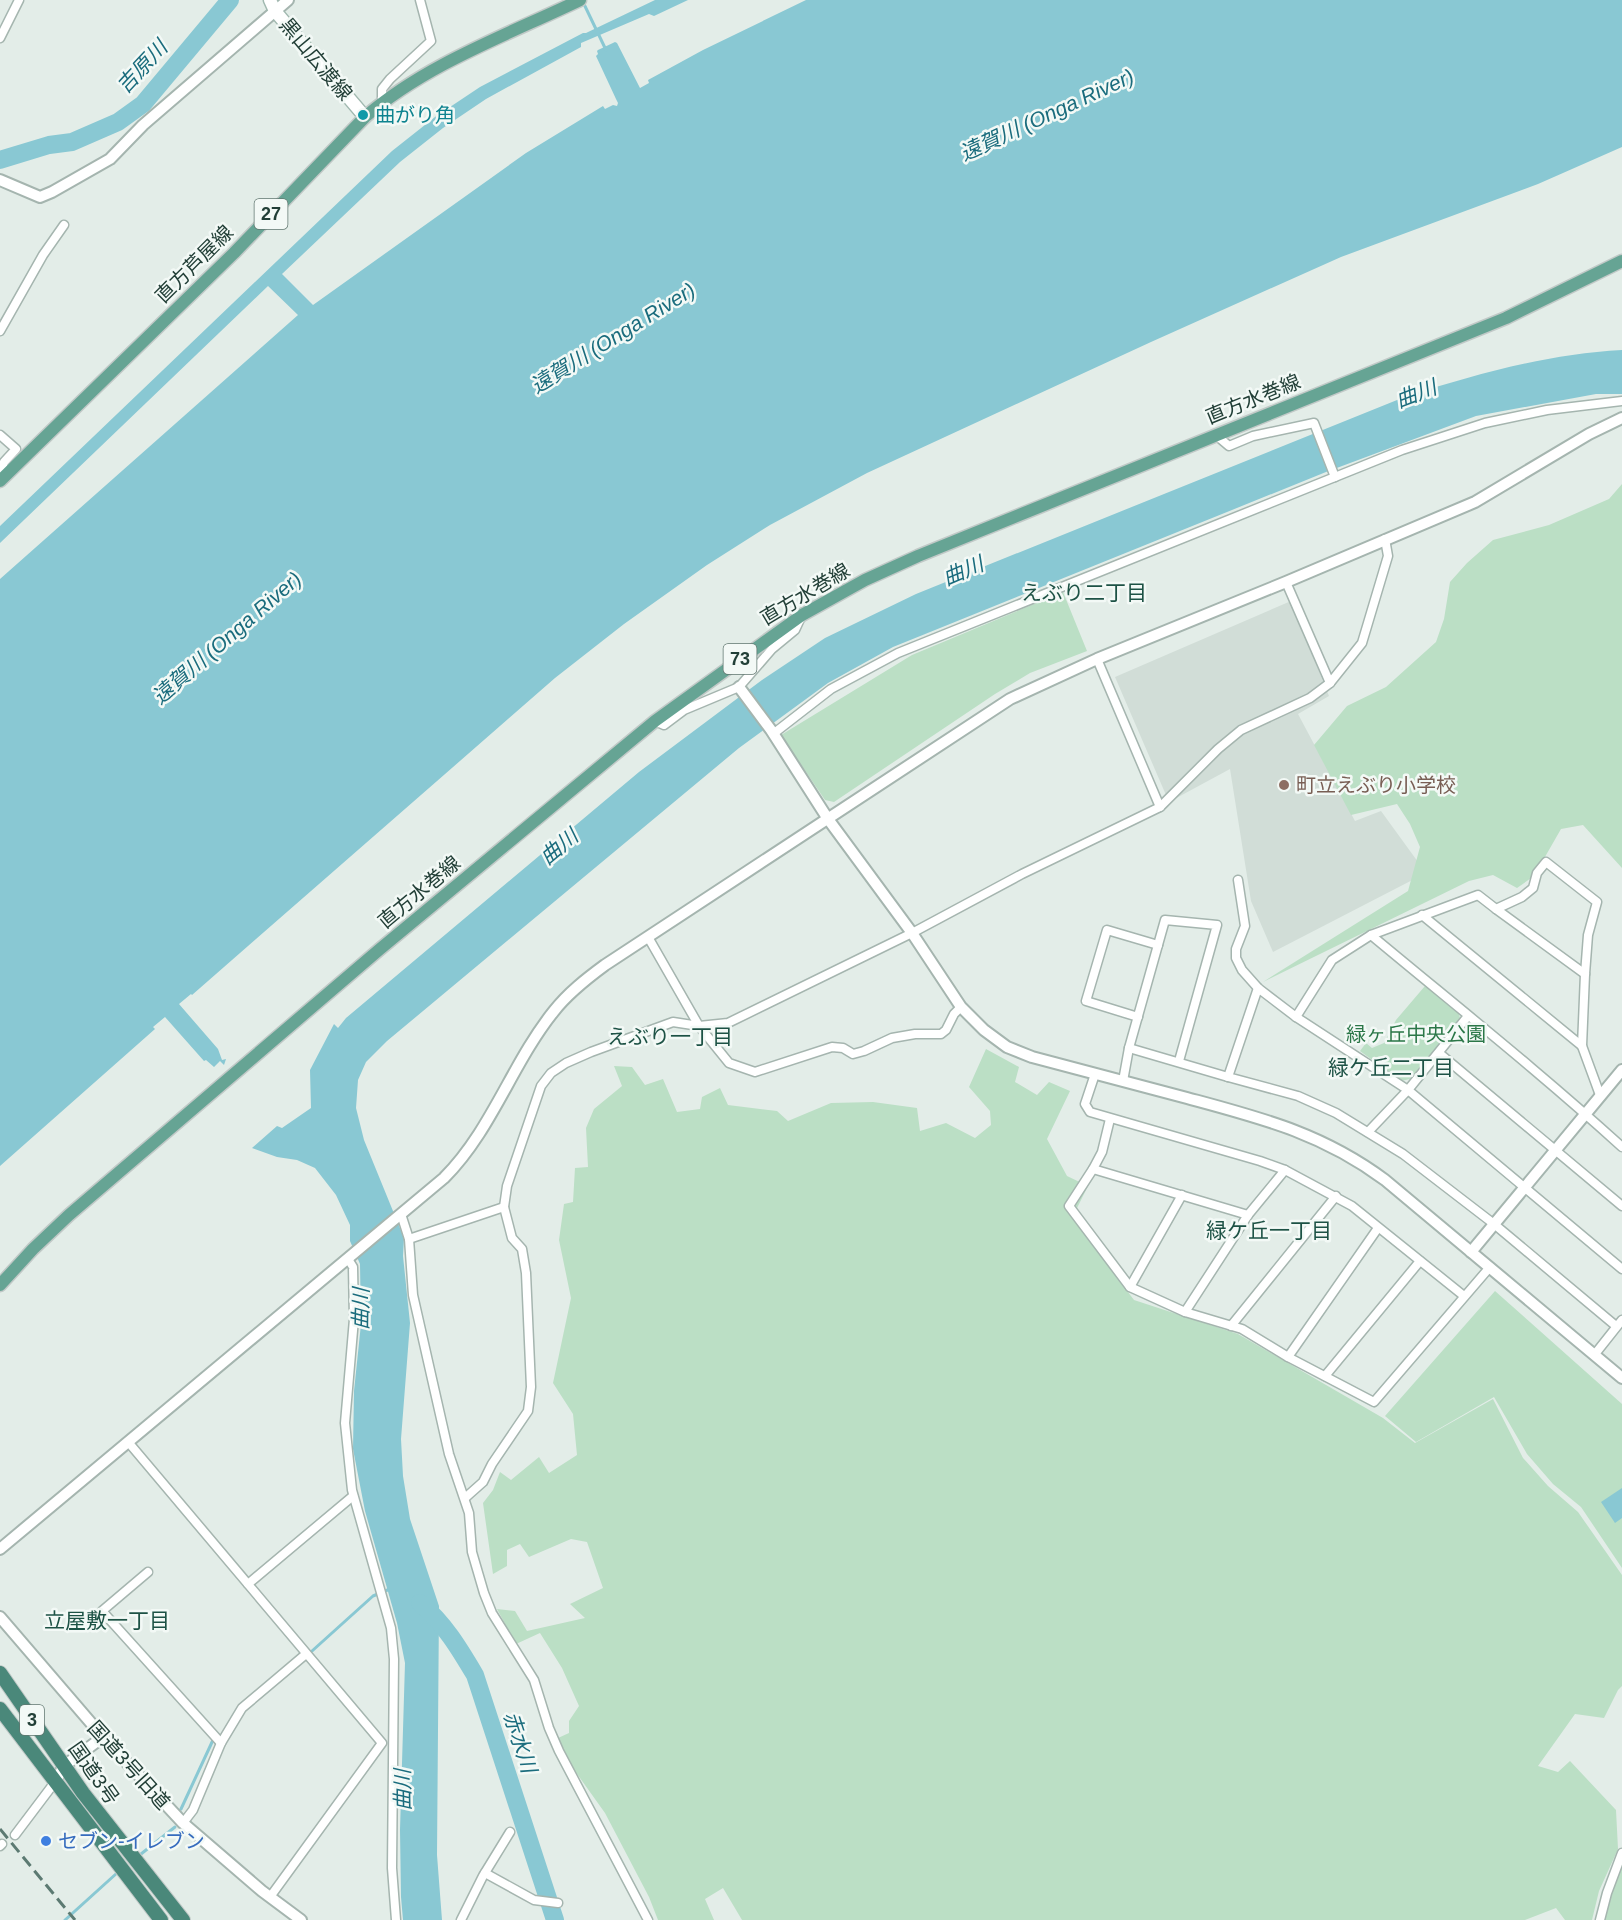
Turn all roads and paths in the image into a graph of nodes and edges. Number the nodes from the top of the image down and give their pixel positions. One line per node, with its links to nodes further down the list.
1 (20, 0): 6 (street)
2 (288, 0): 5 (street)
3 (420, 0): 7 (street)
4 (580, 0): 7 (main road, 直方芦屋線 / 27)
5 (273, 5): 8 (main road, 黒山広渡線); 9 (street)
6 (0, 38)
7 (382, 102): 8 (main road, 直方芦屋線 / 27)
8 (365, 117): 19 (main road, 直方芦屋線 / 27)
9 (0, 180)
10 (64, 225): 12 (street)
11 (1622, 261): 16 (main road, 直方水巻線 / 73)
12 (0, 331)
13 (1622, 401): 18 (street)
14 (1622, 418): 20 (street)
15 (0, 435): 17 (street)
16 (1216, 435): 18 (street); 22 (main road, 直方水巻線 / 73)
17 (0, 474)
18 (1335, 477): 27 (street)
19 (0, 480)
20 (1385, 539): 21 (street); 24 (street)
21 (1286, 582): 23 (street); 24 (street)
22 (802, 615): 25 (street); 26 (main road, 直方水巻線 / 73)
23 (1097, 659): 28 (street); 29 (street)
24 (1330, 683): 28 (street)
25 (739, 687): 26 (street); 27 (street)
26 (655, 721): 76 (main road, 直方水巻線 / 73)
27 (772, 732): 29 (street)
28 (1160, 807): 33 (street)
29 (828, 819): 33 (street); 35 (street)
30 (1238, 880): 38 (street)
31 (1496, 909): 32 (street); 37 (street); 37 (street)
32 (1422, 915): 34 (street); 44 (street)
33 (912, 933): 39 (street); 43 (street)
34 (1371, 935): 40 (street); 42 (street)
35 (648, 937): 43 (street); 66 (street)
36 (1158, 945): 41 (street); 41 (street); 47 (street)
37 (1585, 974): 44 (street)
38 (1258, 988): 42 (street); 50 (street)
39 (961, 1007): 43 (street); 49 (street)
40 (1468, 1016): 46 (street); 54 (street)
41 (1138, 1017): 45 (street)
42 (1296, 1017): 52 (street)
43 (699, 1026): 65 (street)
44 (1582, 1046): 53 (street)
45 (1129, 1048): 47 (street); 51 (street)
46 (1439, 1053): 52 (street); 58 (street)
47 (1179, 1061): 50 (street)
48 (1622, 1070): 53 (street)
49 (1095, 1074): 51 (street); 55 (street)
50 (1228, 1077): 56 (street)
51 (1123, 1081): 71 (street)
52 (1408, 1090): 56 (street); 61 (street)
53 (1599, 1095): 54 (street)
54 (1586, 1114): 57 (street); 58 (street)
55 (1110, 1119): 59 (street); 60 (street)
56 (1368, 1132): 68 (street)
57 (1622, 1147)
58 (1555, 1150): 61 (street); 64 (street)
59 (1093, 1169): 62 (street); 77 (street)
60 (1285, 1170): 63 (street); 67 (street)
61 (1525, 1188): 68 (street); 75 (street)
62 (1182, 1195): 67 (street); 77 (street)
63 (1336, 1196): 69 (street); 81 (street)
64 (1622, 1206)
65 (504, 1207): 70 (street); 88 (street)
66 (399, 1215): 70 (street); 72 (street)
67 (1248, 1215): 79 (street)
68 (1494, 1224): 71 (street); 80 (street)
69 (1378, 1228): 73 (street); 83 (street)
70 (409, 1239): 88 (street)
71 (1471, 1252): 74 (street)
72 (350, 1257): 86 (street); 87 (street)
73 (1419, 1261): 78 (street); 84 (street)
74 (1490, 1268): 78 (street); 82 (street)
75 (1622, 1269)
76 (0, 1285)
77 (1130, 1287): 79 (street)
78 (1464, 1296): 84 (street)
79 (1185, 1312): 81 (street)
80 (1619, 1323): 82 (street)
81 (1231, 1326): 83 (street)
82 (1595, 1354): 85 (street)
83 (1288, 1356): 84 (street)
84 (1324, 1376)
85 (1622, 1378)
86 (129, 1443): 89 (street); 91 (street)
87 (353, 1496): 91 (street); 110 (street)
88 (465, 1498): 112 (street)
89 (0, 1549)
90 (148, 1572): 97 (street)
91 (248, 1584): 93 (street)
92 (0, 1617): 96 (street, 国道3号旧道)
93 (306, 1654): 97 (street); 105 (street)
94 (0, 1673): 98 (highway, 国道3号 / 3)
95 (2, 1713): 99 (highway, 国道3号 / 3)
96 (103, 1737): 98 (street); 100 (street, 国道3号旧道)
97 (221, 1743): 100 (street)
98 (64, 1766): 99 (street); 108 (highway, 国道3号 / 3)
99 (55, 1782): 102 (street); 107 (highway, 国道3号 / 3)
100 (183, 1823): 105 (street, 国道3号旧道)
101 (510, 1832): 104 (street)
102 (15, 1835)
103 (1622, 1853): 113 (street)
104 (485, 1873): 106 (street); 111 (street)
105 (270, 1897): 109 (street, 国道3号旧道)
106 (558, 1903)
107 (161, 1920)
108 (183, 1920)
109 (301, 1920)
110 (396, 1920)
111 (461, 1920)
112 (648, 1920)
113 (1600, 1920)

